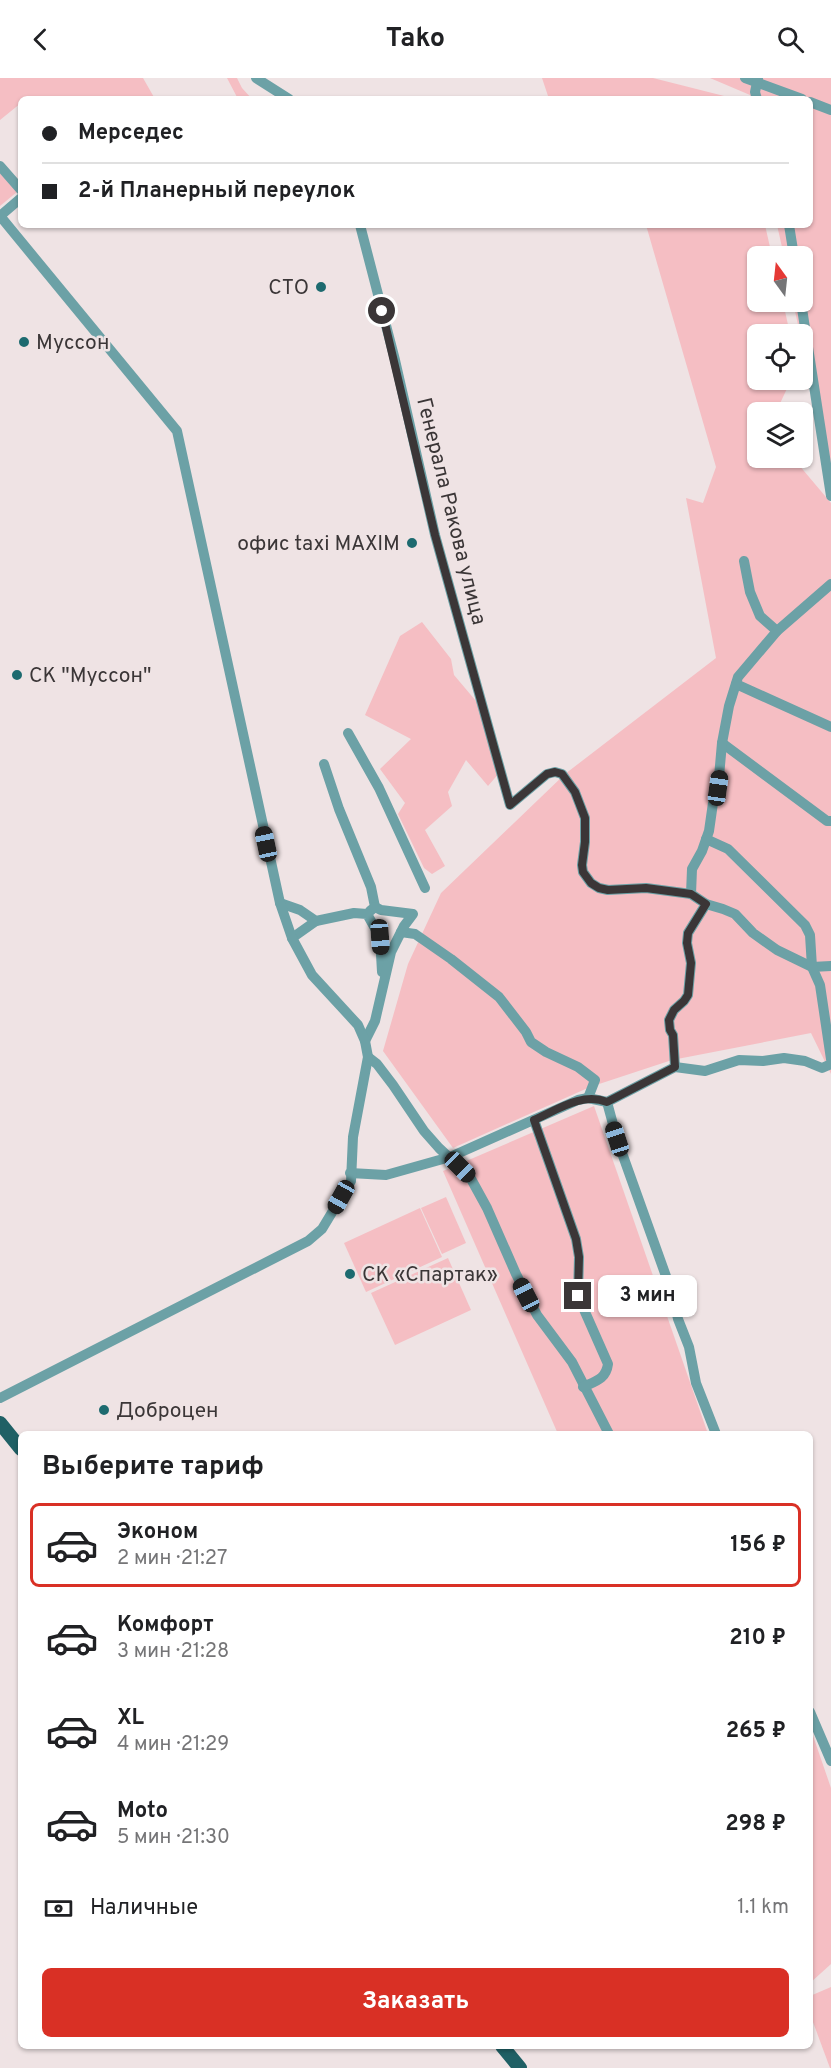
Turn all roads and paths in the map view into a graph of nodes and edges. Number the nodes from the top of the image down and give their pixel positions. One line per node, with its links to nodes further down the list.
1 (256, 78): 4 (street)
2 (745, 78): 3 (street)
3 (758, 80): 5 (street); 6 (street)
4 (285, 96)
5 (756, 96)
6 (795, 96)
7 (813, 103): 8 (street)
8 (831, 110)
9 (0, 166): 10 (street)
10 (18, 187)
11 (18, 201): 29 (street)
12 (361, 228): 28 (street, Генерала Ракова улица)
13 (789, 228): 14 (street)
14 (792, 246)
15 (803, 312): 16 (street)
16 (831, 495)
17 (744, 561): 19 (street)
18 (831, 584): 19 (street)
19 (777, 631): 20 (street)
20 (736, 684): 21 (street); 23 (street)
21 (831, 727)
22 (348, 733): 27 (street)
23 (722, 743): 25 (street); 26 (street)
24 (324, 764): 31 (street)
25 (831, 821)
26 (706, 839): 28 (street); 36 (street)
27 (425, 888)
28 (691, 894): 30 (street)
29 (280, 903): 32 (street); 34 (street)
30 (706, 904): 36 (street); 42 (street)
31 (371, 910): 32 (street); 33 (street); 37 (street)
32 (316, 921): 34 (street)
33 (401, 932): 37 (street); 43 (street)
34 (292, 938): 38 (street)
35 (831, 966): 36 (street)
36 (812, 967): 40 (street)
37 (383, 985): 38 (street)
38 (365, 1041): 39 (street)
39 (368, 1057): 46 (street); 47 (street)
40 (831, 1059)
41 (831, 1064): 42 (street)
42 (675, 1067): 44 (street)
43 (588, 1098): 44 (street); 45 (street)
44 (607, 1102): 52 (street)
45 (534, 1120): 46 (street); 48 (street)
46 (450, 1157): 47 (street); 48 (street)
47 (350, 1173): 49 (street)
48 (583, 1387): 51 (street)
49 (0, 1398)
50 (0, 1423): 53 (main road)
51 (607, 1431)
52 (715, 1431)
53 (18, 1445)
54 (813, 1719): 55 (street)
55 (831, 1761)
56 (504, 2049): 57 (main road)
57 (520, 2068)

